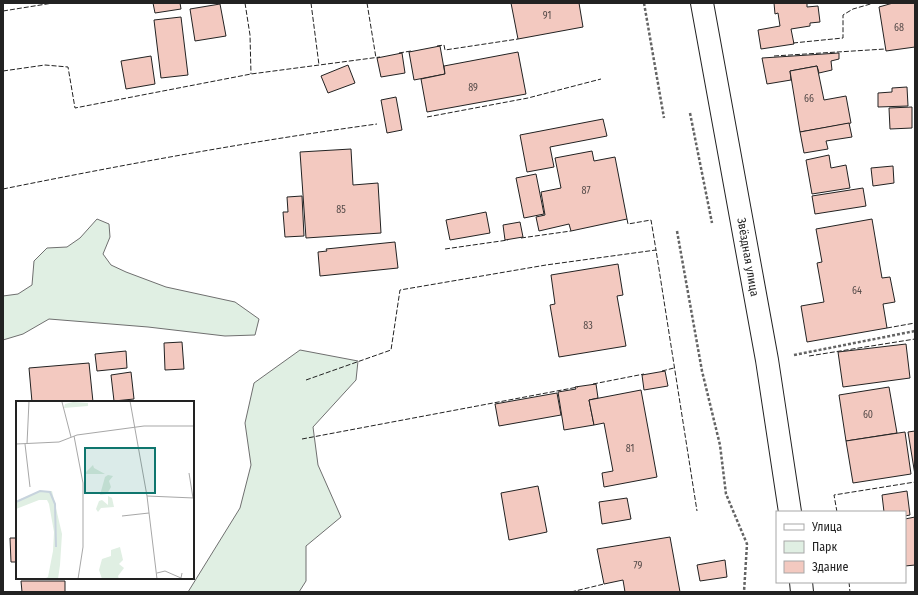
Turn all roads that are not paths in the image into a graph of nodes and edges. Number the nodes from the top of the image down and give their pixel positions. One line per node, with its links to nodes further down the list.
1 (702, 3): 2 (street, Звёздная улица)
2 (790, 511)

